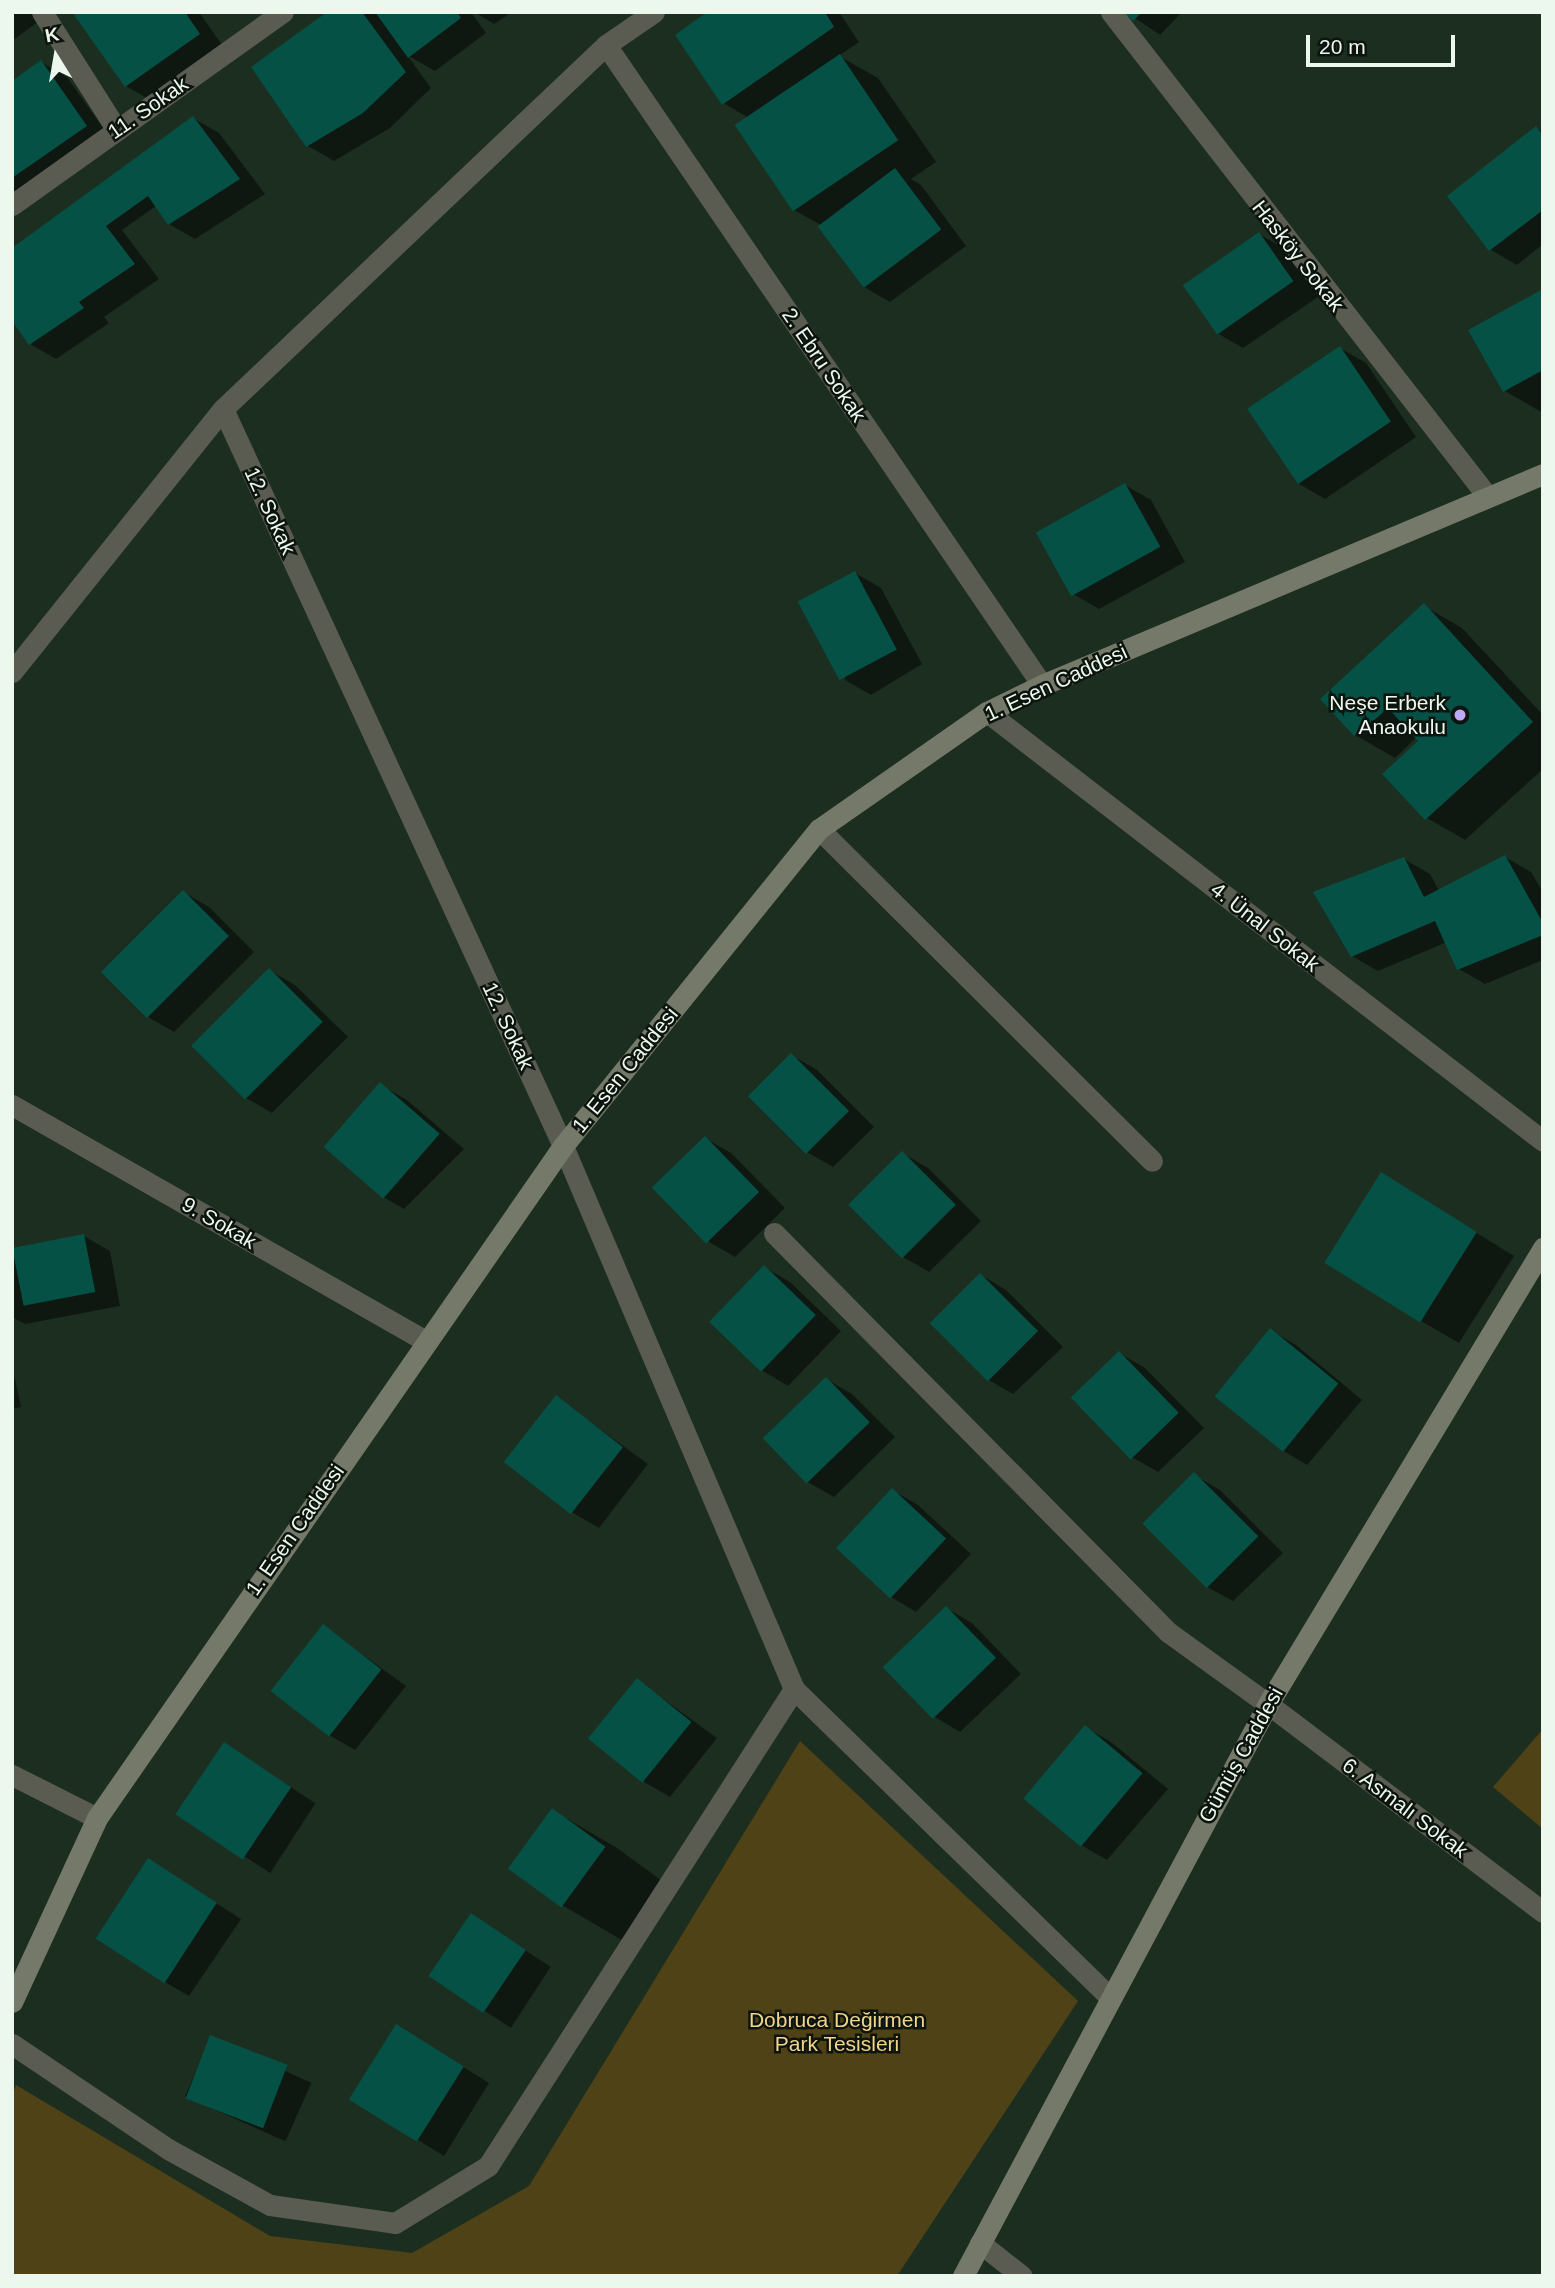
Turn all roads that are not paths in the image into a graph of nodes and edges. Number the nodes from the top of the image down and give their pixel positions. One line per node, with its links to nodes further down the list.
1 (42, 12): 6 (street)
2 (283, 12): 6 (street, 11. Sokak)
3 (654, 12): 5 (street)
4 (1111, 12): 10 (street, Hasköy Sokak)
5 (606, 45): 8 (street); 12 (street, 2. Ebru Sokak)
6 (117, 130): 7 (street, 11. Sokak)
7 (12, 205)
8 (223, 409): 11 (street); 17 (street, 12. Sokak)
9 (1543, 474): 10 (street, 1. Esen Caddesi)
10 (1488, 497): 12 (street, 1. Esen Caddesi)
11 (12, 672)
12 (1042, 685): 13 (street, 1. Esen Caddesi)
13 (988, 712): 14 (street, 1. Esen Caddesi); 16 (street, 4. Ünal Sokak)
14 (820, 829): 17 (street, 1. Esen Caddesi); 18 (street)
15 (12, 1105): 21 (street, 9. Sokak)
16 (1543, 1141)
17 (564, 1146): 21 (street, 1. Esen Caddesi); 22 (street, 12. Sokak)
18 (1152, 1161)
19 (774, 1233): 23 (street, 6. Asmalı Sokak)
20 (1543, 1248): 23 (street, Gümüş Caddesi)
21 (425, 1340): 25 (street, 1. Esen Caddesi)
22 (794, 1689): 27 (street); 29 (street)
23 (1268, 1704): 26 (street, 6. Asmalı Sokak); 27 (street, Gümüş Caddesi)
24 (12, 1774): 25 (street)
25 (97, 1818): 28 (street, 1. Esen Caddesi)
26 (1543, 1913)
27 (1110, 1997): 30 (street, Gümüş Caddesi)
28 (12, 2002)
29 (12, 2044)
30 (980, 2243): 31 (street, Gümüş Caddesi); 32 (street)
31 (963, 2276)
32 (1022, 2276)

